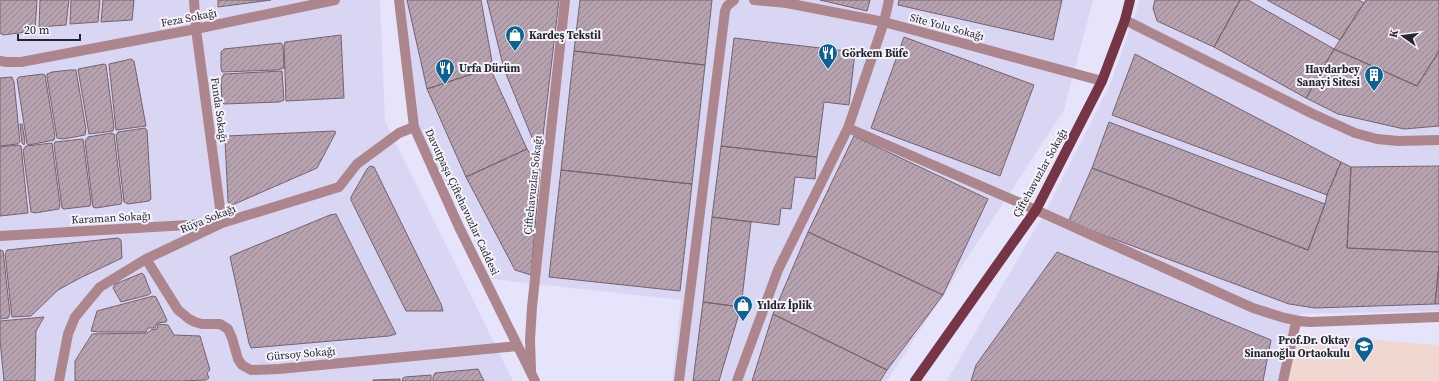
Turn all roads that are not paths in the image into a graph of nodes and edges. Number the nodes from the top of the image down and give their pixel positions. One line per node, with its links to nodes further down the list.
1 (194, 0): 12 (street, Funda Sokağı)
2 (335, 0): 12 (street, Feza Sokağı)
3 (400, 0): 15 (street, Davutpaşa Çiftehavuzlar Caddesi)
4 (565, 0): 25 (street, Çiftehavuzlar Sokağı)
5 (734, 0): 27 (street)
6 (754, 0): 9 (street, Site Yolu Sokağı)
7 (889, 0): 11 (street)
8 (1130, 0): 10 (main road, Çiftehavuzlar Sokağı)
9 (788, 2): 11 (street, Site Yolu Sokağı)
10 (1125, 20): 14 (main road, Çiftehavuzlar Sokağı); 17 (street)
11 (884, 22): 14 (street, Site Yolu Sokağı); 16 (street)
12 (196, 29): 13 (street, Feza Sokağı); 19 (street, Funda Sokağı)
13 (0, 61)
14 (1102, 81): 18 (main road, Çiftehavuzlar Sokağı)
15 (414, 127): 19 (street, Rüya Sokağı); 24 (street, Davutpaşa Çiftehavuzlar Caddesi)
16 (848, 128): 18 (street); 28 (street)
17 (1439, 140)
18 (1036, 210): 23 (street); 29 (main road, Çiftehavuzlar Sokağı)
19 (222, 223): 20 (street, Karaman Sokağı); 21 (street, Rüya Sokağı)
20 (0, 236)
21 (146, 259): 24 (street, Gürsoy Sokağı); 26 (street, Rüya Sokağı)
22 (1439, 317): 23 (street)
23 (1296, 322): 30 (street)
24 (517, 346): 25 (street, Davutpaşa Çiftehavuzlar Caddesi)
25 (533, 377)
26 (59, 381)
27 (679, 381)
28 (737, 381)
29 (916, 381)
30 (1283, 381)

